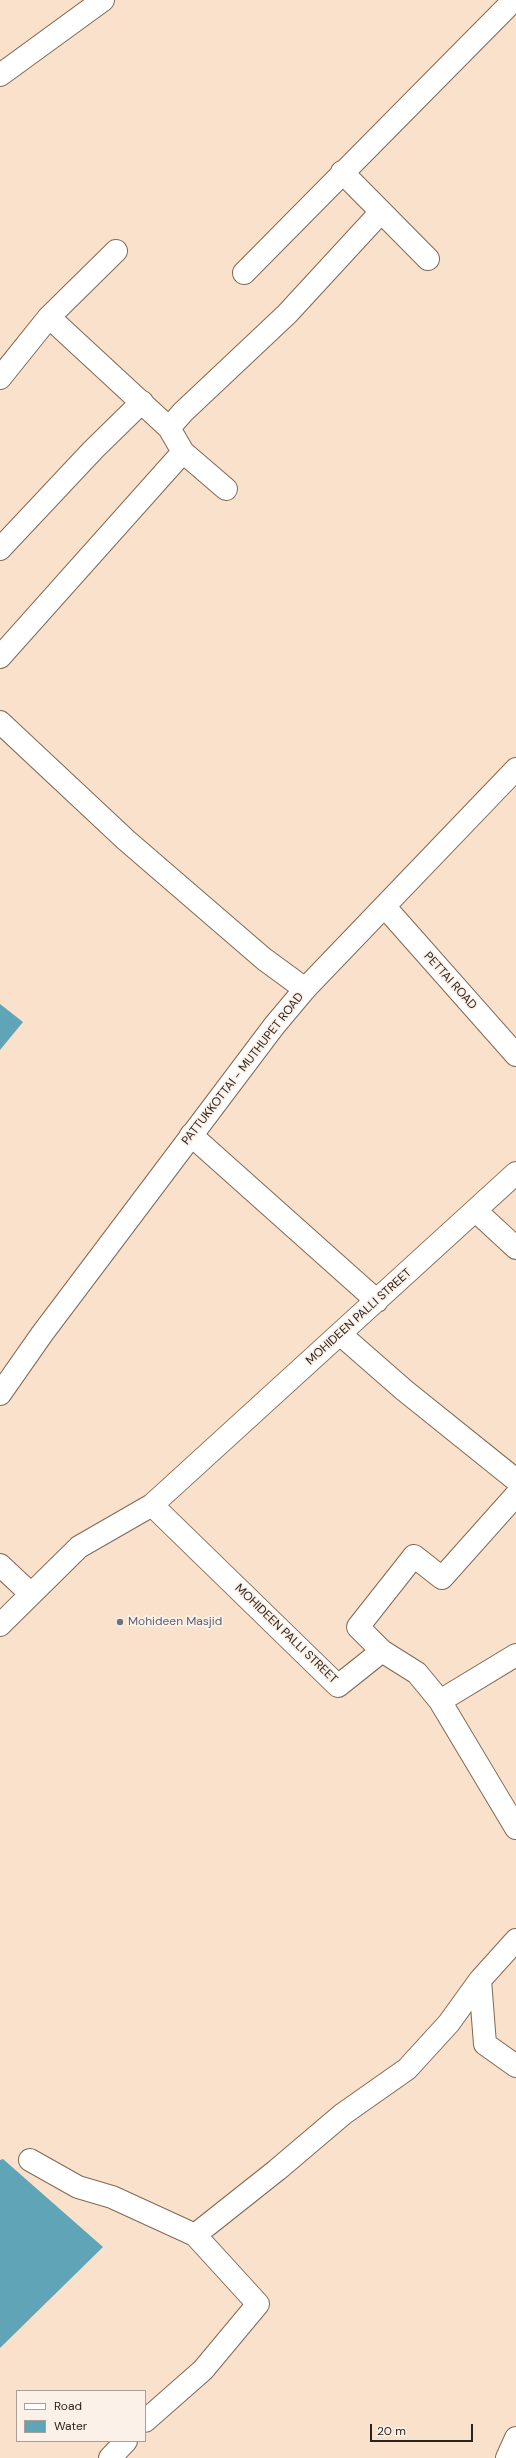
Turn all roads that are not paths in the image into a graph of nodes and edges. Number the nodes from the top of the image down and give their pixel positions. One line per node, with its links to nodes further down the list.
1 (103, 0): 3 (street)
2 (514, 0): 4 (street)
3 (0, 75)
4 (342, 172): 5 (street); 8 (street)
5 (381, 212): 7 (street); 12 (street)
6 (116, 251): 9 (street)
7 (428, 259)
8 (244, 273)
9 (49, 317): 10 (street); 11 (street)
10 (0, 378)
11 (142, 402): 12 (street); 15 (street)
12 (169, 428): 13 (street)
13 (183, 452): 14 (street); 16 (street)
14 (226, 489)
15 (0, 549)
16 (0, 657)
17 (0, 722): 20 (street)
18 (516, 769): 19 (street, PATTUKKOTTAI - MUTHUPET ROAD)
19 (385, 907): 20 (street, PATTUKKOTTAI - MUTHUPET ROAD); 21 (street, PETTAI ROAD)
20 (305, 989): 22 (street, PATTUKKOTTAI - MUTHUPET ROAD)
21 (516, 1055)
22 (191, 1135): 26 (street); 28 (street, PATTUKKOTTAI - MUTHUPET ROAD)
23 (516, 1173): 24 (street)
24 (476, 1211): 25 (street); 26 (street, MOHIDEEN PALLI STREET)
25 (516, 1248)
26 (377, 1301): 27 (street, MOHIDEEN PALLI STREET)
27 (340, 1334): 29 (street); 31 (street, MOHIDEEN PALLI STREET)
28 (0, 1394)
29 (516, 1480)
30 (516, 1495): 35 (street)
31 (152, 1505): 33 (street, MOHIDEEN PALLI STREET); 35 (street, MOHIDEEN PALLI STREET)
32 (0, 1565): 33 (street)
33 (31, 1594): 34 (street, MOHIDEEN PALLI STREET)
34 (0, 1625)
35 (382, 1651): 37 (street)
36 (516, 1654): 37 (street)
37 (440, 1701): 38 (street)
38 (516, 1828)
39 (516, 1940): 40 (street)
40 (480, 1980): 41 (street); 43 (street)
41 (516, 2066)
42 (30, 2160): 43 (street)
43 (195, 2235): 44 (street)
44 (146, 2420)
45 (516, 2438): 48 (street)
46 (125, 2442): 47 (street)
47 (110, 2458)
48 (507, 2458)

